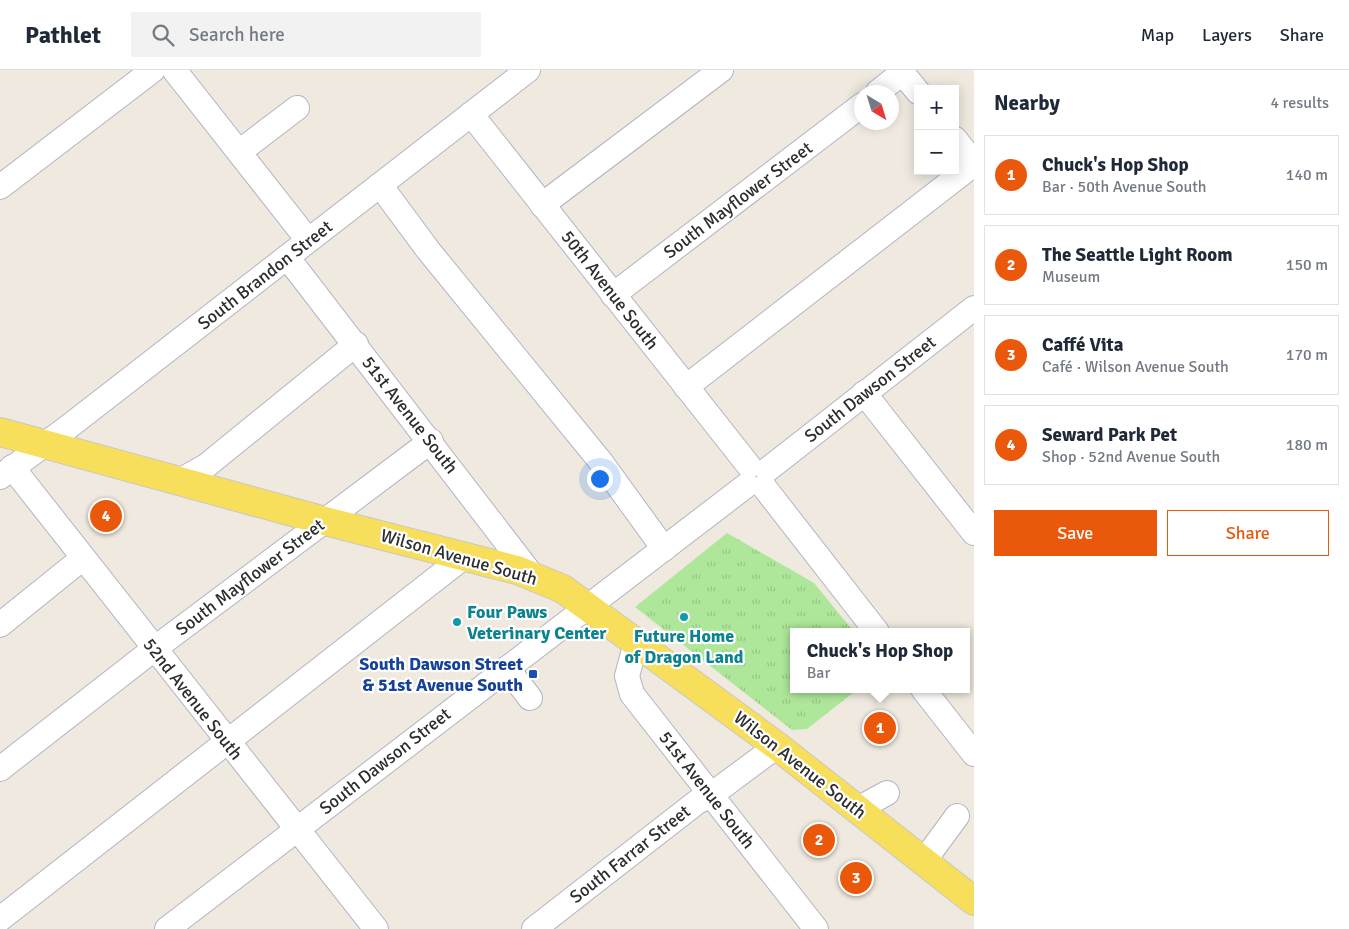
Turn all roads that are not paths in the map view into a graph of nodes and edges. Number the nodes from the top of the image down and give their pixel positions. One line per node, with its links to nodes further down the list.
1 (153, 70): 15 (street)
2 (158, 70): 3 (street)
3 (175, 70): 12 (street)
4 (528, 70): 11 (street, South Brandon Street)
5 (720, 70): 16 (street)
6 (901, 72): 7 (street); 8 (street)
7 (886, 85)
8 (914, 87)
9 (296, 108): 12 (street)
10 (854, 111): 19 (street, South Mayflower Street)
11 (471, 114): 14 (street, South Brandon Street); 16 (street, 50th Avenue South)
12 (239, 152): 17 (street)
13 (969, 153): 22 (street)
14 (380, 185): 17 (street, South Brandon Street); 32 (street)
15 (0, 187)
16 (542, 205): 19 (street, 50th Avenue South)
17 (308, 240): 18 (street, South Brandon Street)
18 (287, 257): 21 (street, 51st Avenue South); 26 (street, South Brandon Street)
19 (614, 295): 22 (street, 50th Avenue South)
20 (974, 308): 23 (street, South Dawson Street)
21 (356, 344): 25 (street, 51st Avenue South); 29 (street)
22 (686, 387): 28 (street, 50th Avenue South)
23 (864, 393): 28 (street, South Dawson Street); 31 (street)
24 (0, 432): 26 (main road, Wilson Avenue South)
25 (431, 441): 30 (street, South Mayflower Street); 35 (street, 51st Avenue South)
26 (44, 445): 27 (street, South Brandon Street); 29 (main road, Wilson Avenue South)
27 (6, 472): 34 (street, 52nd Avenue South)
28 (757, 477): 32 (street, South Dawson Street); 38 (street, 50th Avenue South)
29 (181, 480): 30 (main road, Wilson Avenue South)
30 (325, 521): 33 (main road, Wilson Avenue South); 40 (street, South Mayflower Street)
31 (974, 533)
32 (664, 549): 36 (street, South Dawson Street)
33 (464, 556): 35 (main road, Wilson Avenue South); 44 (street)
34 (83, 558): 37 (street); 40 (street, 52nd Avenue South)
35 (531, 574): 36 (main road, Wilson Avenue South)
36 (589, 607): 39 (main road, Wilson Avenue South); 41 (street, South Dawson Street)
37 (0, 625)
38 (875, 628)
39 (636, 643): 45 (main road, Wilson Avenue South); 49 (street, 51st Avenue South)
40 (154, 649): 44 (street, 52nd Avenue South); 47 (street, South Mayflower Street)
41 (507, 668): 43 (street); 52 (street, South Dawson Street)
42 (926, 693): 46 (street)
43 (530, 698)
44 (226, 741): 52 (street, 52nd Avenue South); 55 (street)
45 (777, 746): 49 (street, South Farrar Street); 50 (main road, Wilson Avenue South)
46 (974, 754)
47 (0, 769)
48 (887, 793): 50 (street)
49 (711, 795): 58 (street, South Farrar Street); 59 (street, 51st Avenue South)
50 (858, 810): 53 (main road, Wilson Avenue South)
51 (957, 816): 53 (street)
52 (297, 829): 56 (street, South Dawson Street); 57 (street, 52nd Avenue South)
53 (924, 861): 54 (main road, Wilson Avenue South)
54 (974, 900)
55 (0, 919)
56 (167, 929)
57 (376, 929)
58 (534, 929)
59 (816, 929)

